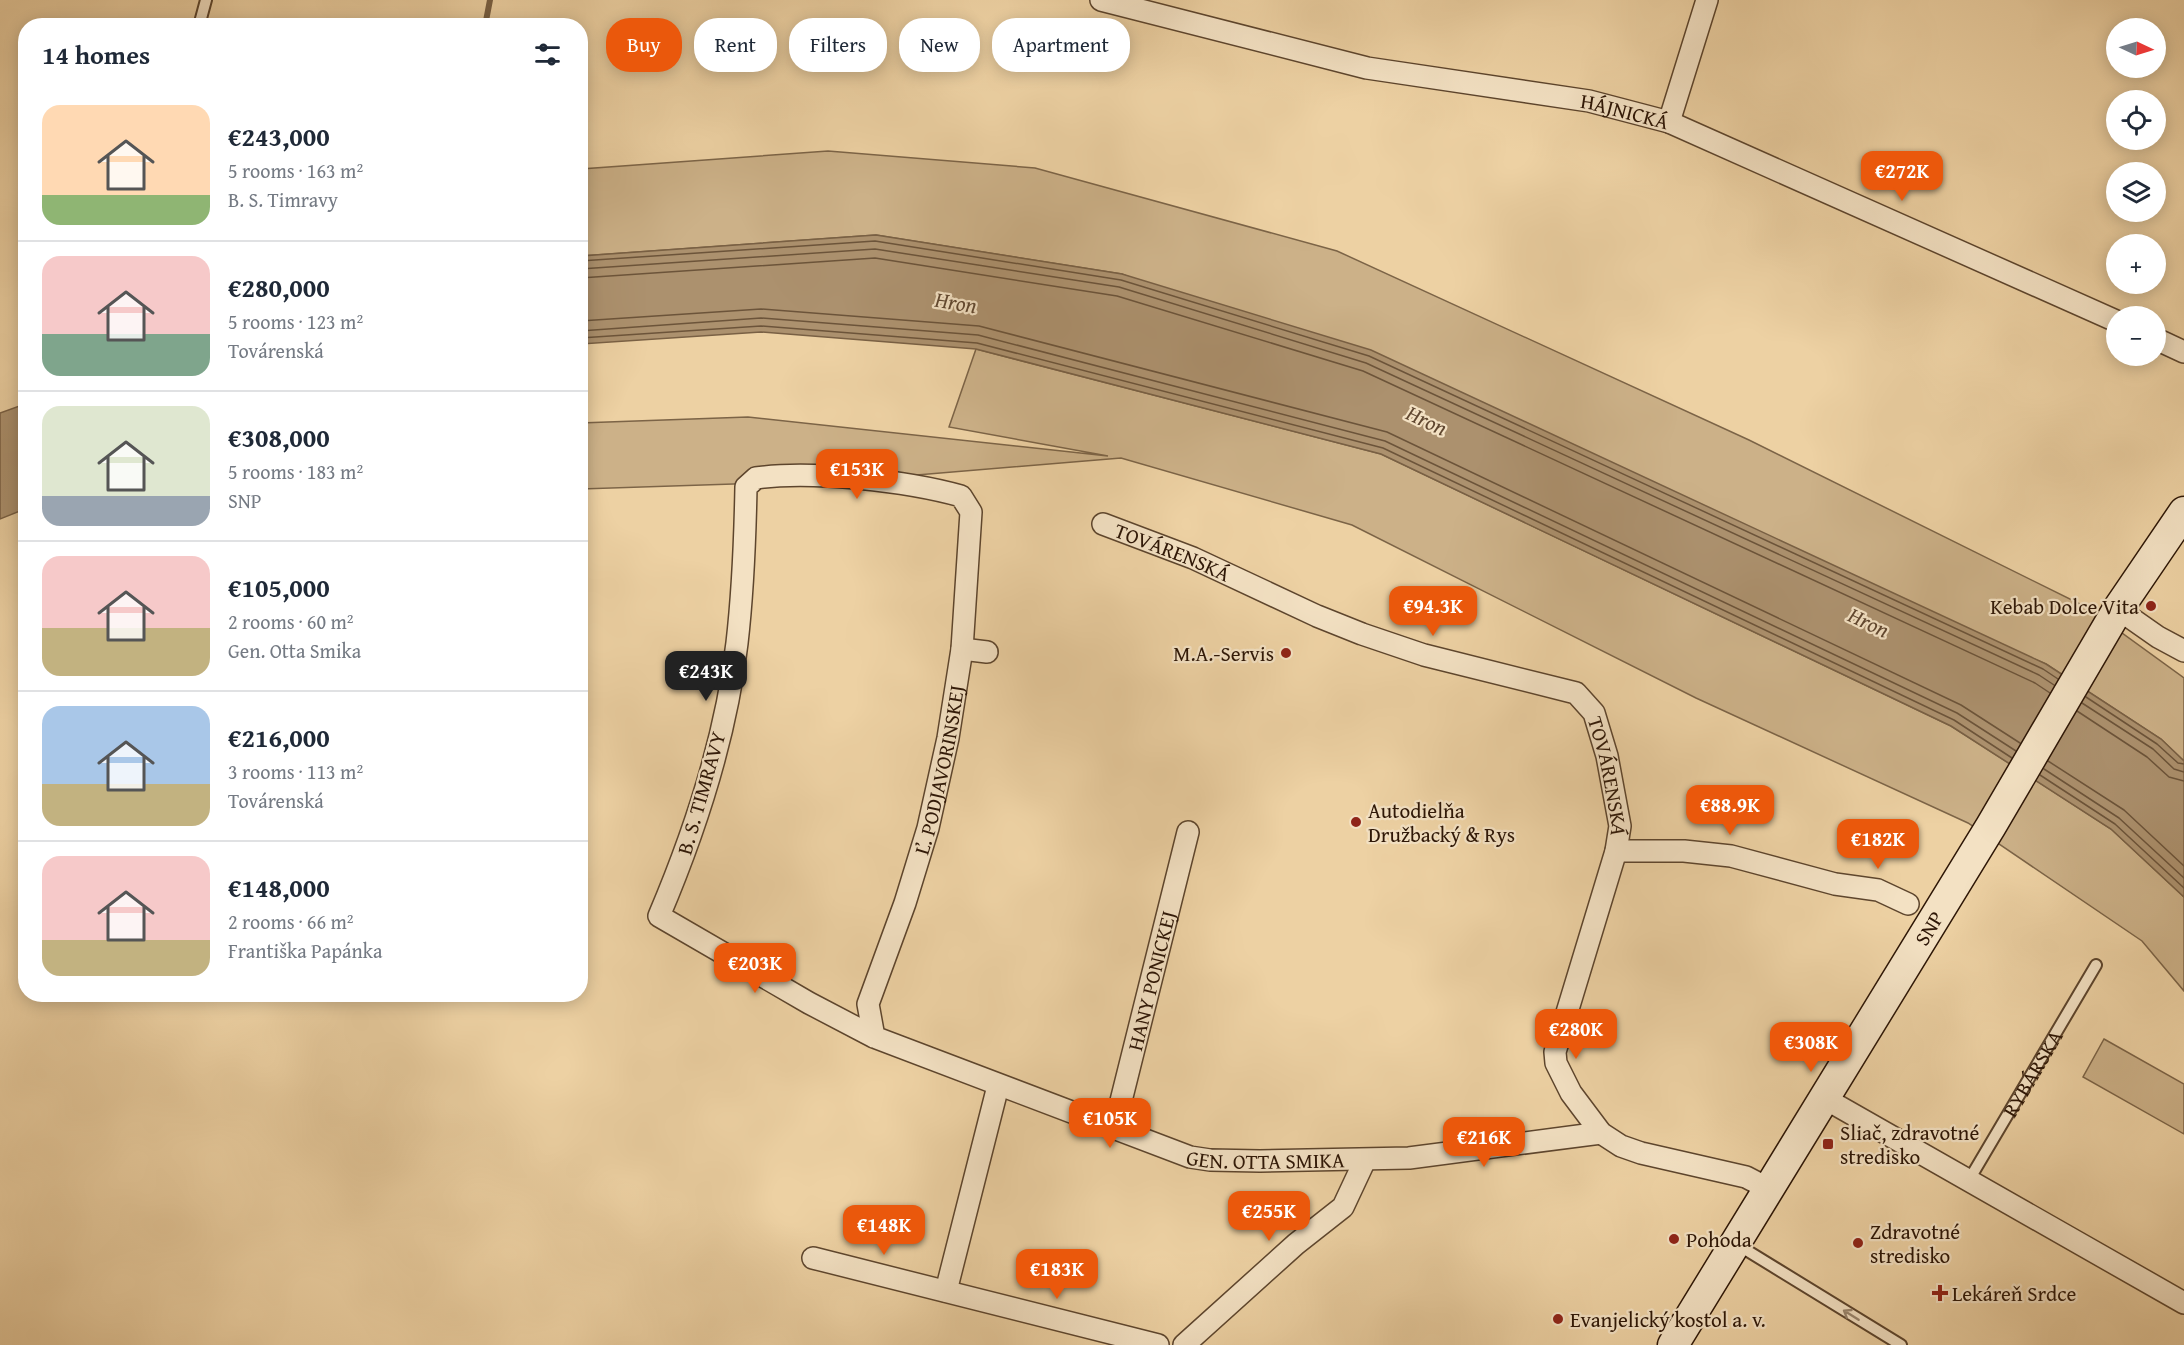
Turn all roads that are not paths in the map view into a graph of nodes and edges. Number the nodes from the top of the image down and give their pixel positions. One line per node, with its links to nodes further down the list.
1 (206, 0): 4 (lane)
2 (1101, 0): 5 (street, HÁJNICKÁ)
3 (1707, 0): 5 (street)
4 (201, 18)
5 (1669, 122): 6 (street, HÁJNICKÁ)
6 (2106, 317)
7 (2166, 344): 8 (street)
8 (2184, 352)
9 (961, 496): 13 (street, Ľ. PODJAVORINSKEJ); 19 (street, B. S. TIMRAVY)
10 (2184, 512): 12 (street, SNP)
11 (1103, 524): 17 (street, TOVÁRENSKÁ)
12 (2112, 618): 14 (street); 23 (street, SNP)
13 (962, 649): 15 (street); 21 (street, Ľ. PODJAVORINSKEJ)
14 (2184, 651)
15 (987, 652)
16 (1188, 832): 24 (street, HANY PONICKEJ)
17 (1616, 851): 18 (street); 25 (street, TOVÁRENSKÁ)
18 (1908, 904)
19 (659, 916): 21 (street, GEN. OTTA SMIKA)
20 (2096, 964): 27 (lane, RYBÁRSKA)
21 (874, 1037): 22 (street, GEN. OTTA SMIKA)
22 (998, 1086): 24 (street, GEN. OTTA SMIKA); 31 (street)
23 (1824, 1098): 27 (street); 28 (street, SNP)
24 (1114, 1129): 26 (street, GEN. OTTA SMIKA)
25 (1601, 1133): 26 (street); 28 (street, TOVÁRENSKÁ)
26 (1365, 1160): 34 (street)
27 (1969, 1180): 32 (street)
28 (1769, 1189): 29 (street, SNP)
29 (1736, 1244): 35 (street, SNP); 36 (lane, one-way to 29)
30 (813, 1258): 31 (street)
31 (946, 1291): 33 (street)
32 (2184, 1303)
33 (1158, 1345)
34 (1185, 1345)
35 (1673, 1345)
36 (1901, 1345)

